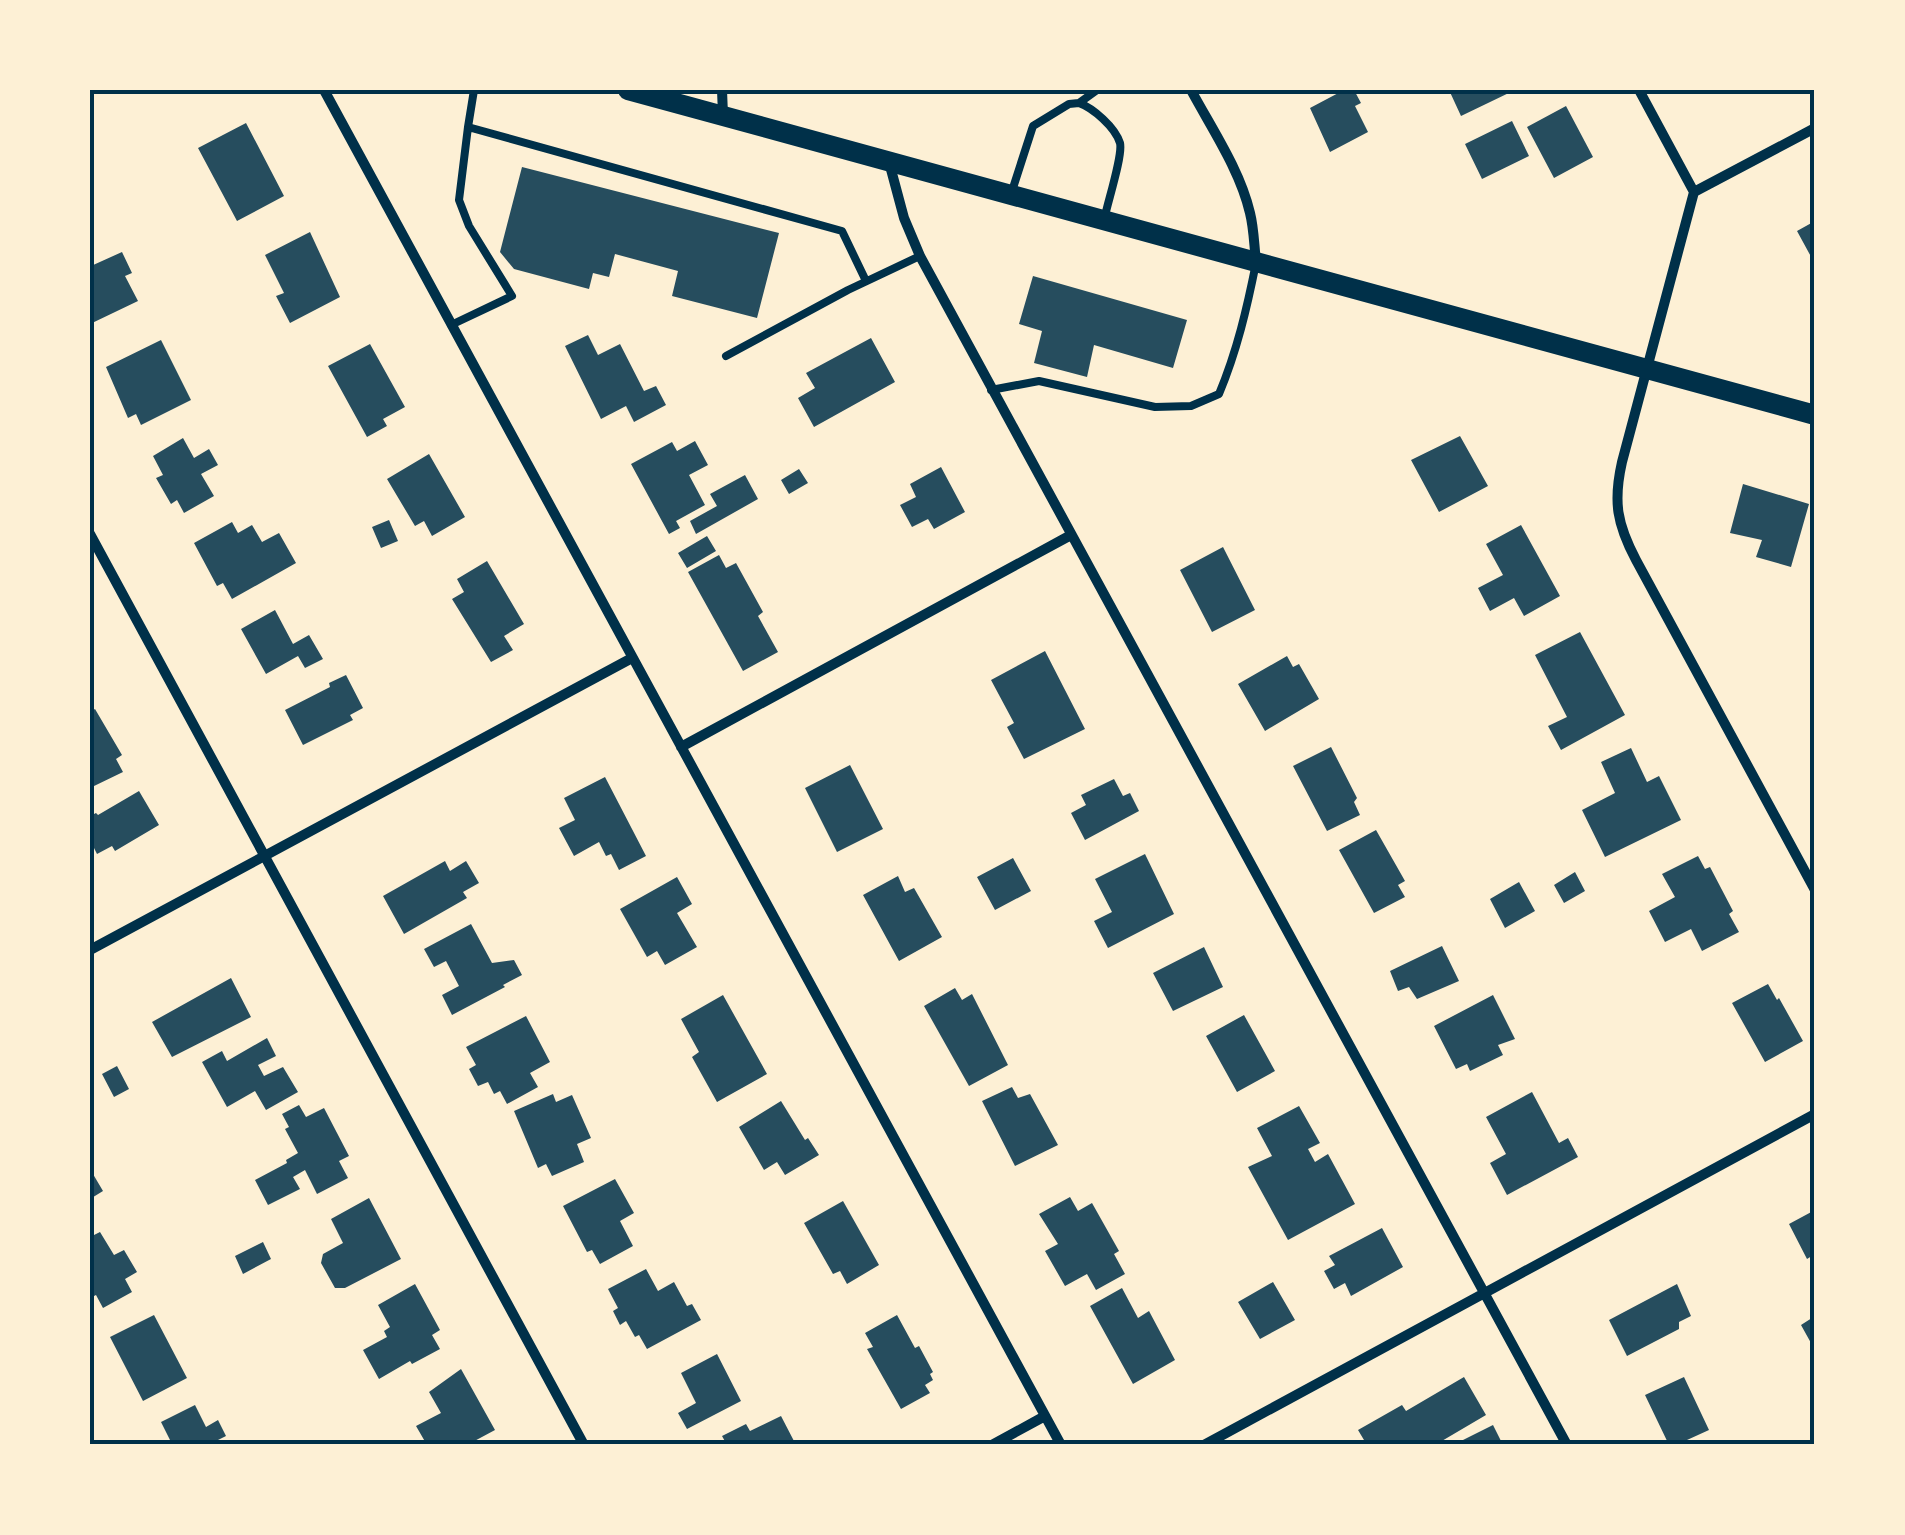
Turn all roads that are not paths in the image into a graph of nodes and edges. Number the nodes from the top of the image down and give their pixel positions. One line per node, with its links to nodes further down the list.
1 (324, 90): 19 (street)
2 (474, 90): 10 (lane)
3 (628, 90): 9 (main road)
4 (722, 90): 9 (street)
5 (1097, 90): 8 (lane)
6 (1191, 90): 17 (street)
7 (1639, 90): 13 (street)
8 (1079, 103): 14 (lane); 15 (lane)
9 (723, 116): 12 (main road)
10 (468, 127): 18 (lane); 19 (lane)
11 (1815, 128): 13 (street)
12 (889, 162): 14 (main road); 16 (street)
13 (1694, 192): 21 (street)
14 (1010, 195): 15 (main road)
15 (1104, 220): 17 (main road)
16 (920, 256): 18 (lane); 22 (street)
17 (1256, 262): 21 (main road); 22 (lane)
18 (866, 281): 20 (lane)
19 (451, 325): 26 (street)
20 (726, 356)
21 (1646, 369): 23 (main road); 29 (street)
22 (992, 390): 25 (street)
23 (1815, 416)
24 (90, 534): 28 (street)
25 (1071, 535): 27 (street); 32 (street)
26 (632, 658): 27 (street); 28 (street)
27 (681, 747): 33 (street)
28 (264, 856): 30 (street); 34 (street)
29 (1815, 890)
30 (90, 950)
31 (1815, 1114): 32 (street)
32 (1484, 1293): 37 (street); 38 (street)
33 (1045, 1416): 35 (street); 36 (street)
34 (584, 1445)
35 (992, 1445)
36 (1061, 1445)
37 (1204, 1445)
38 (1567, 1445)

